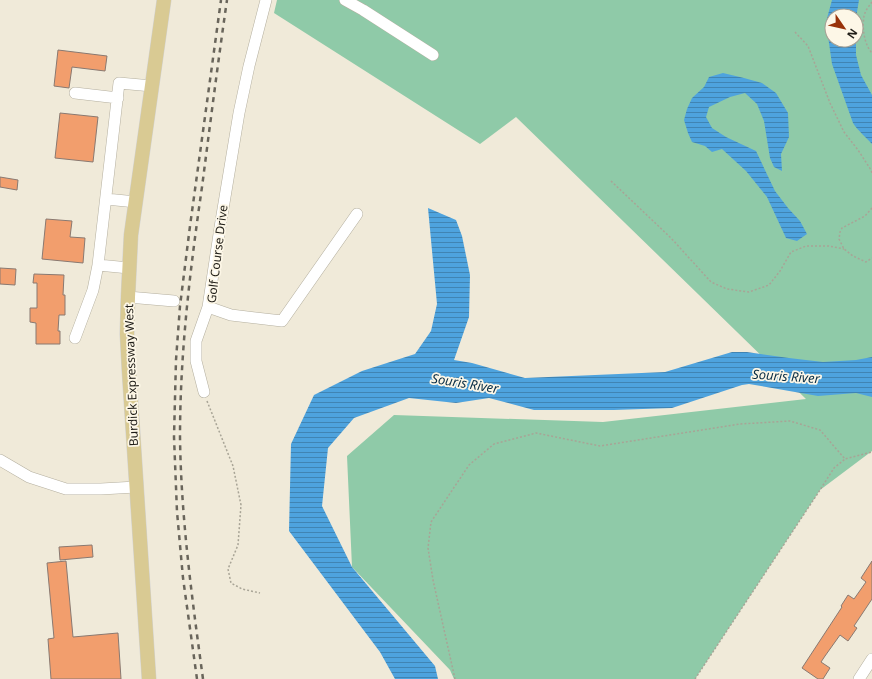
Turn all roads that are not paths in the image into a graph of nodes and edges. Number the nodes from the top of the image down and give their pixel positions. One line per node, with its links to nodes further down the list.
1 (164, 0): 5 (main road, Burdick Expressway West)
2 (266, 0): 15 (street, Golf Course Drive)
3 (345, 0): 4 (street)
4 (433, 55)
5 (152, 86): 7 (street); 9 (main road, Burdick Expressway West)
6 (75, 93): 7 (street)
7 (118, 98): 8 (street)
8 (106, 199): 9 (street); 11 (street)
9 (136, 202): 12 (main road, Burdick Expressway West)
10 (357, 214): 15 (street, Golf Course Drive)
11 (98, 265): 12 (street); 16 (street)
12 (129, 268): 13 (main road, Burdick Expressway West)
13 (128, 297): 14 (street); 19 (main road, Burdick Expressway West)
14 (174, 301)
15 (208, 307): 17 (street)
16 (75, 338)
17 (204, 392)
18 (0, 460): 19 (street)
19 (136, 487): 21 (main road, Burdick Expressway West)
20 (872, 659): 22 (street)
21 (149, 679)
22 (858, 679)

